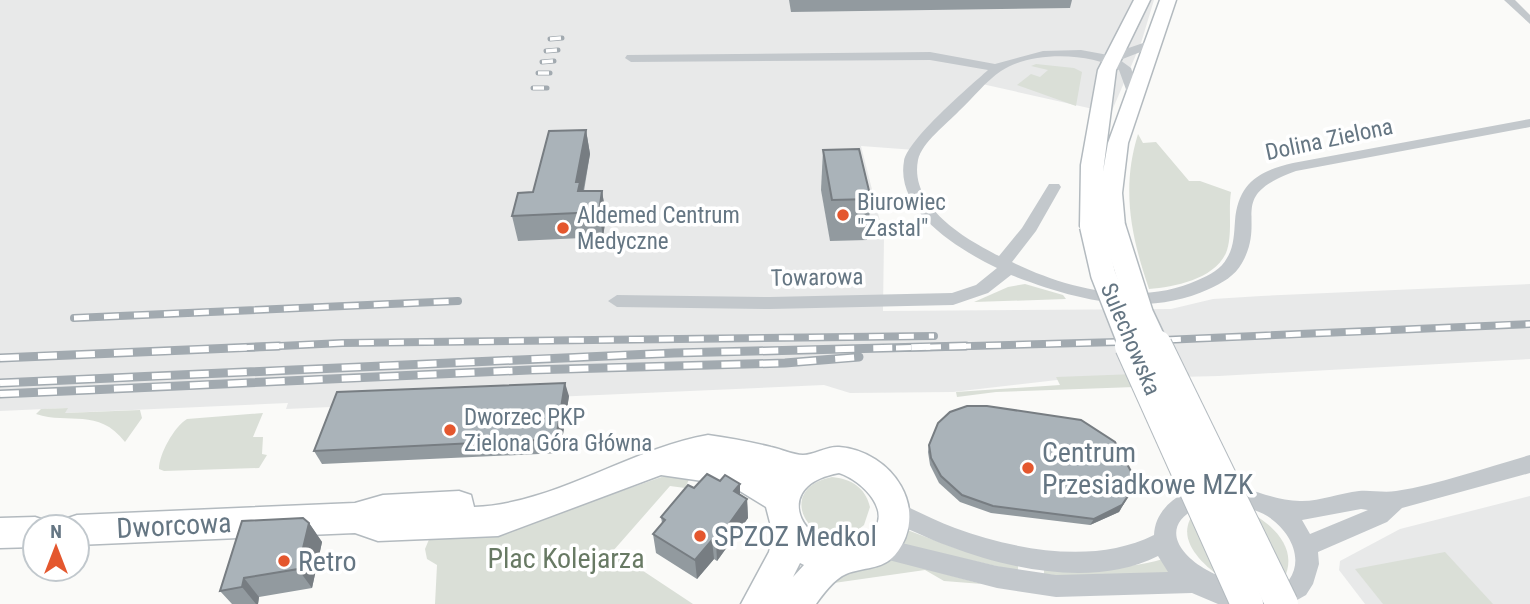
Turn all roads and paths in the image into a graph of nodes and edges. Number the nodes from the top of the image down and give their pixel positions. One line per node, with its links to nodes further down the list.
1 (1142, 0): 7 (street, Sulechowska)
2 (1168, 0): 5 (street, Sulechowska)
3 (1509, 0): 4 (street)
4 (1530, 21)
5 (1152, 44): 7 (street); 9 (street, Sulechowska)
6 (631, 58): 8 (street)
7 (1110, 59): 8 (street); 9 (street); 12 (street, Sulechowska)
8 (997, 68): 13 (street)
9 (1134, 95): 12 (street, Sulechowska)
10 (1530, 123): 13 (street, Dolina Zielona)
11 (1054, 187): 13 (street, Towarowa)
12 (1103, 226): 32 (street, Sulechowska, bridge); 33 (street, Sulechowska, bridge)
13 (1005, 266): 14 (street, Towarowa)
14 (617, 301)
15 (1530, 464): 18 (street)
16 (649, 467): 17 (street, Dworcowa); 21 (street, Dworcowa); 22 (street, Dworcowa)
17 (803, 468): 20 (street); 21 (street)
18 (1395, 501): 19 (street); 27 (street)
19 (1276, 510): 25 (street); 27 (street)
20 (896, 512): 25 (street); 26 (street)
21 (785, 517): 28 (street); 30 (street)
22 (91, 529)
23 (21, 532): 24 (street)
24 (0, 533)
25 (1165, 541): 29 (street)
26 (877, 547): 28 (street); 29 (street)
27 (1305, 547): 29 (street)
28 (840, 559): 31 (street)
29 (1194, 582)
30 (759, 604)
31 (795, 604)
32 (1247, 604)
33 (1282, 604)

